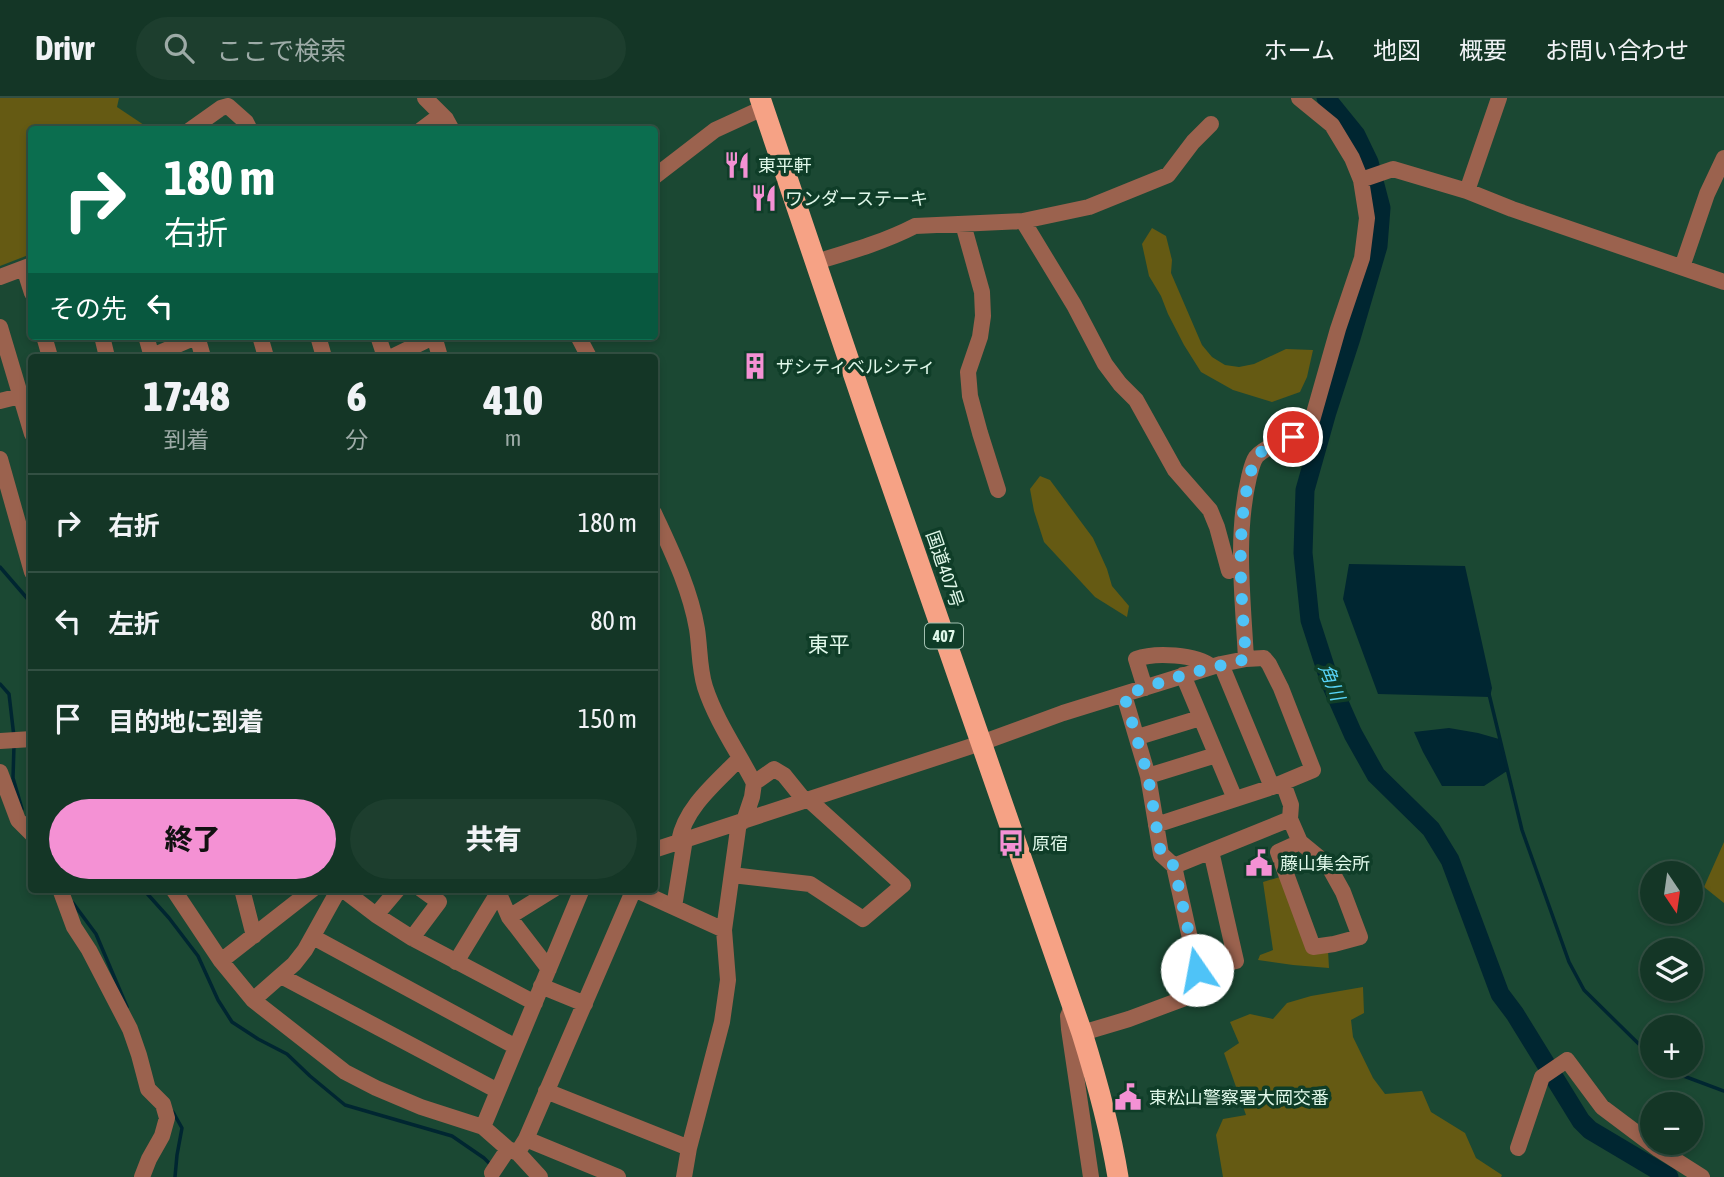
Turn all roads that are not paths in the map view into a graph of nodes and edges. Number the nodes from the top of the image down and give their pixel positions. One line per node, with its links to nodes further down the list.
1 (425, 98): 5 (street)
2 (1299, 98): 13 (street)
3 (1499, 98): 14 (street)
4 (761, 103): 12 (street); 17 (highway, 国道407号 / 407)
5 (441, 115): 9 (street); 10 (street)
6 (1211, 124): 15 (street)
7 (199, 126): 8 (street)
8 (248, 126)
9 (426, 126)
10 (450, 126)
11 (1724, 158): 19 (street)
12 (658, 174)
13 (1361, 180): 14 (street); 34 (street)
14 (1467, 191): 19 (street)
15 (1023, 221): 16 (street); 33 (street)
16 (963, 224): 17 (street); 30 (street)
17 (816, 261): 43 (highway, 国道407号 / 407)
18 (28, 266): 20 (street)
19 (1682, 267): 21 (street)
20 (0, 277)
21 (1724, 282)
22 (0, 327): 27 (street)
23 (189, 340): 25 (street)
24 (426, 340): 26 (street)
25 (158, 354)
26 (398, 354)
27 (26, 395): 28 (street)
28 (0, 401)
29 (0, 459): 32 (street)
30 (998, 490)
31 (658, 522): 45 (street)
32 (28, 558)
33 (1229, 571)
34 (1246, 659): 35 (street); 49 (street)
35 (1217, 666): 36 (street); 37 (street); 49 (street)
36 (1183, 675): 37 (street); 39 (street)
37 (1145, 688): 38 (street)
38 (1124, 695): 40 (street); 43 (street)
39 (1200, 718): 40 (street); 44 (street)
40 (1138, 737): 47 (street)
41 (28, 739): 42 (street)
42 (0, 741)
43 (981, 743): 51 (street); 92 (highway, 国道407号 / 407)
44 (1216, 755): 47 (street); 50 (street)
45 (740, 758): 48 (street); 56 (street)
46 (0, 772): 55 (street)
47 (1148, 776): 54 (street)
48 (754, 783): 51 (street); 53 (street)
49 (1278, 785): 50 (street); 52 (street)
50 (1235, 799): 54 (street)
51 (807, 801): 53 (street); 61 (street)
52 (1290, 819): 57 (street); 59 (street)
53 (742, 821): 56 (street); 61 (street)
54 (1156, 825): 60 (street)
55 (28, 831)
56 (682, 840): 58 (street); 76 (street)
57 (1300, 842): 57 (street)
58 (658, 847)
59 (1211, 851): 60 (street); 86 (street)
60 (1174, 866): 86 (street)
61 (732, 875): 79 (street)
62 (61, 893): 102 (street)
63 (176, 893): 83 (street)
64 (243, 893): 80 (street)
65 (339, 893): 81 (street)
66 (346, 893): 77 (street)
67 (395, 893): 77 (street)
68 (427, 893): 82 (street)
69 (497, 893): 84 (street)
70 (499, 893): 78 (street)
71 (548, 893): 78 (street)
72 (580, 893): 85 (street)
73 (632, 893): 91 (street)
74 (643, 893): 76 (street)
75 (296, 895): 80 (street)
76 (674, 907): 79 (street)
77 (376, 915): 82 (street)
78 (509, 918): 85 (street)
79 (724, 930): 99 (street)
80 (254, 936): 83 (street)
81 (313, 937): 87 (street); 94 (street)
82 (412, 938): 84 (street)
83 (221, 961): 89 (street)
84 (456, 962): 90 (street)
85 (549, 969): 88 (street)
86 (1197, 970): 93 (street)
87 (281, 976): 89 (street); 95 (street)
88 (541, 986): 90 (street); 91 (street)
89 (254, 1000): 97 (street)
90 (535, 1003): 94 (street)
91 (585, 1004): 96 (street)
92 (1073, 1006): 93 (highway, 国道407号 / 407); 106 (street)
93 (1082, 1033): 107 (highway, 国道407号 / 407)
94 (516, 1047): 95 (street)
95 (498, 1091): 97 (street)
96 (546, 1091): 98 (street); 99 (street)
97 (483, 1128): 98 (street)
98 (517, 1147): 101 (street); 103 (street); 104 (street)
99 (690, 1148): 105 (street)
100 (1518, 1148): 108 (street)
101 (492, 1173)
102 (142, 1177)
103 (540, 1177)
104 (618, 1177)
105 (684, 1177)
106 (1091, 1177)
107 (1118, 1177)
108 (1702, 1177)

